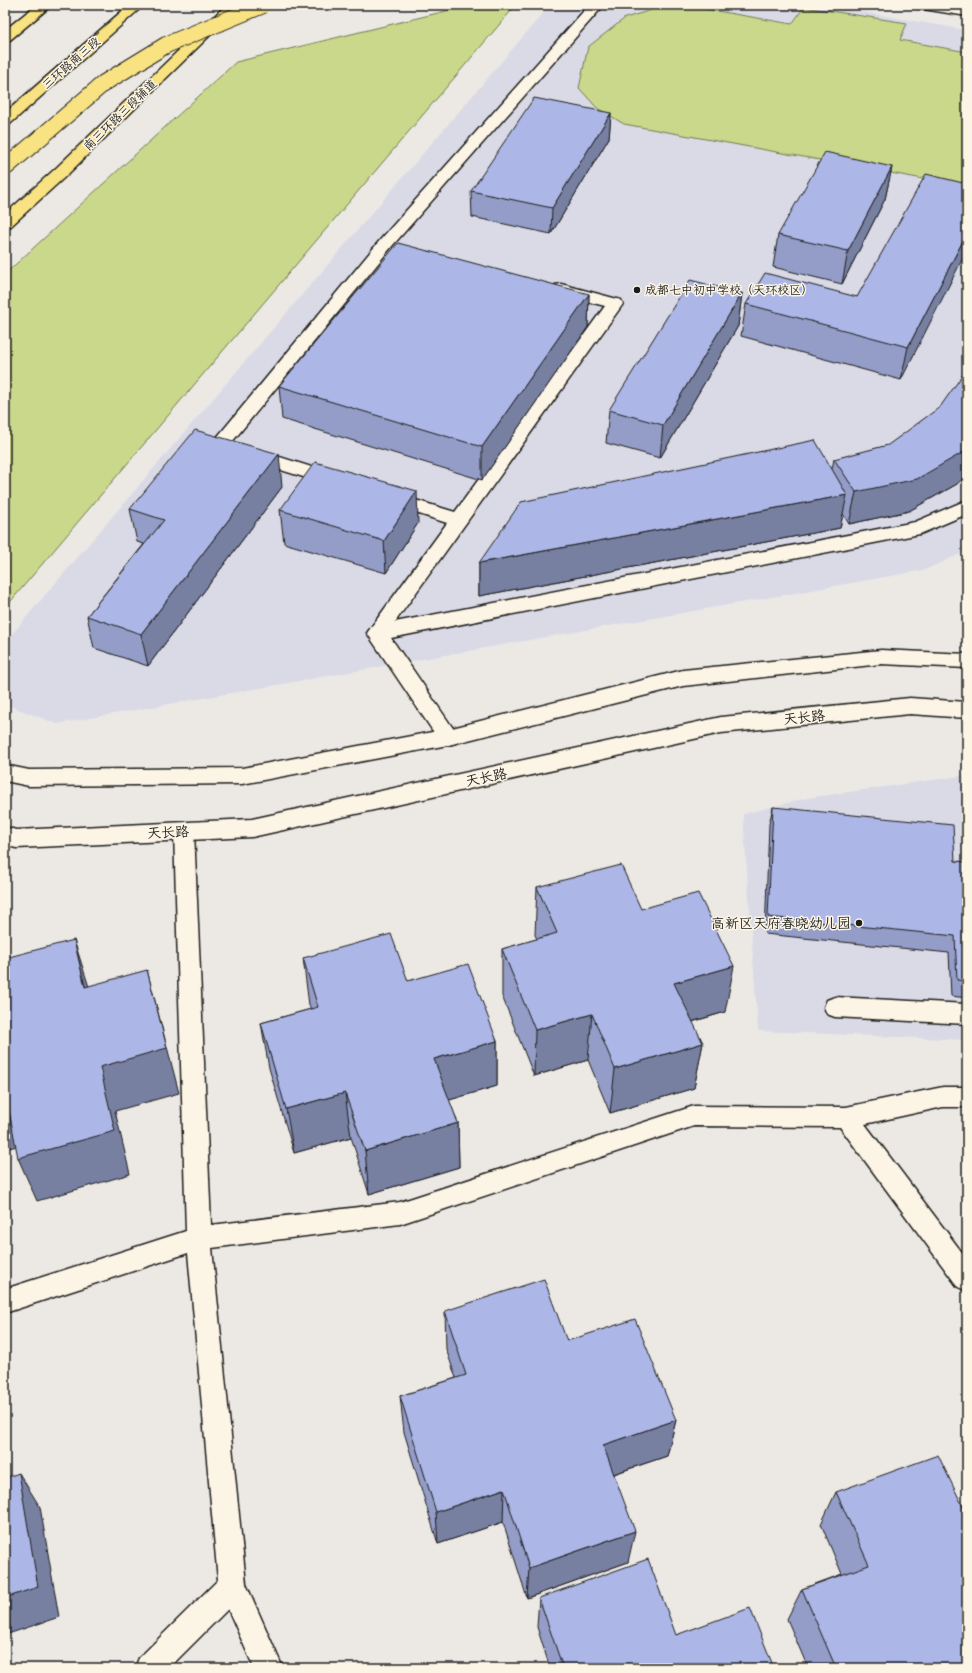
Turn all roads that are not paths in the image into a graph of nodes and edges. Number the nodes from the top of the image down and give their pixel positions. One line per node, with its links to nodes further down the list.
1 (45, 5): 8 (main road)
2 (137, 5): 9 (main road, 三环路南三段)
3 (234, 5): 11 (main road, 南三环路三段辅道)
4 (263, 5): 10 (main road, bridge)
5 (597, 5): 13 (street)
6 (923, 5): 7 (street)
7 (967, 12)
8 (5, 37)
9 (5, 121)
10 (5, 168)
11 (5, 223)
12 (547, 285): 16 (street)
13 (354, 487)
14 (377, 494): 16 (street)
15 (967, 506): 17 (street)
16 (459, 520): 17 (street)
17 (377, 633): 20 (street)
18 (967, 662): 20 (street)
19 (967, 710): 22 (street, 天长路)
20 (448, 737): 21 (street)
21 (5, 773)
22 (184, 831): 23 (street, 天长路); 28 (lane)
23 (5, 836)
24 (835, 1007): 25 (lane)
25 (967, 1014)
26 (967, 1097): 27 (lane)
27 (846, 1117): 28 (lane); 29 (lane)
28 (199, 1238): 30 (lane); 31 (lane)
29 (967, 1279)
30 (5, 1301)
31 (232, 1585): 32 (lane); 33 (lane)
32 (150, 1668)
33 (269, 1668)

